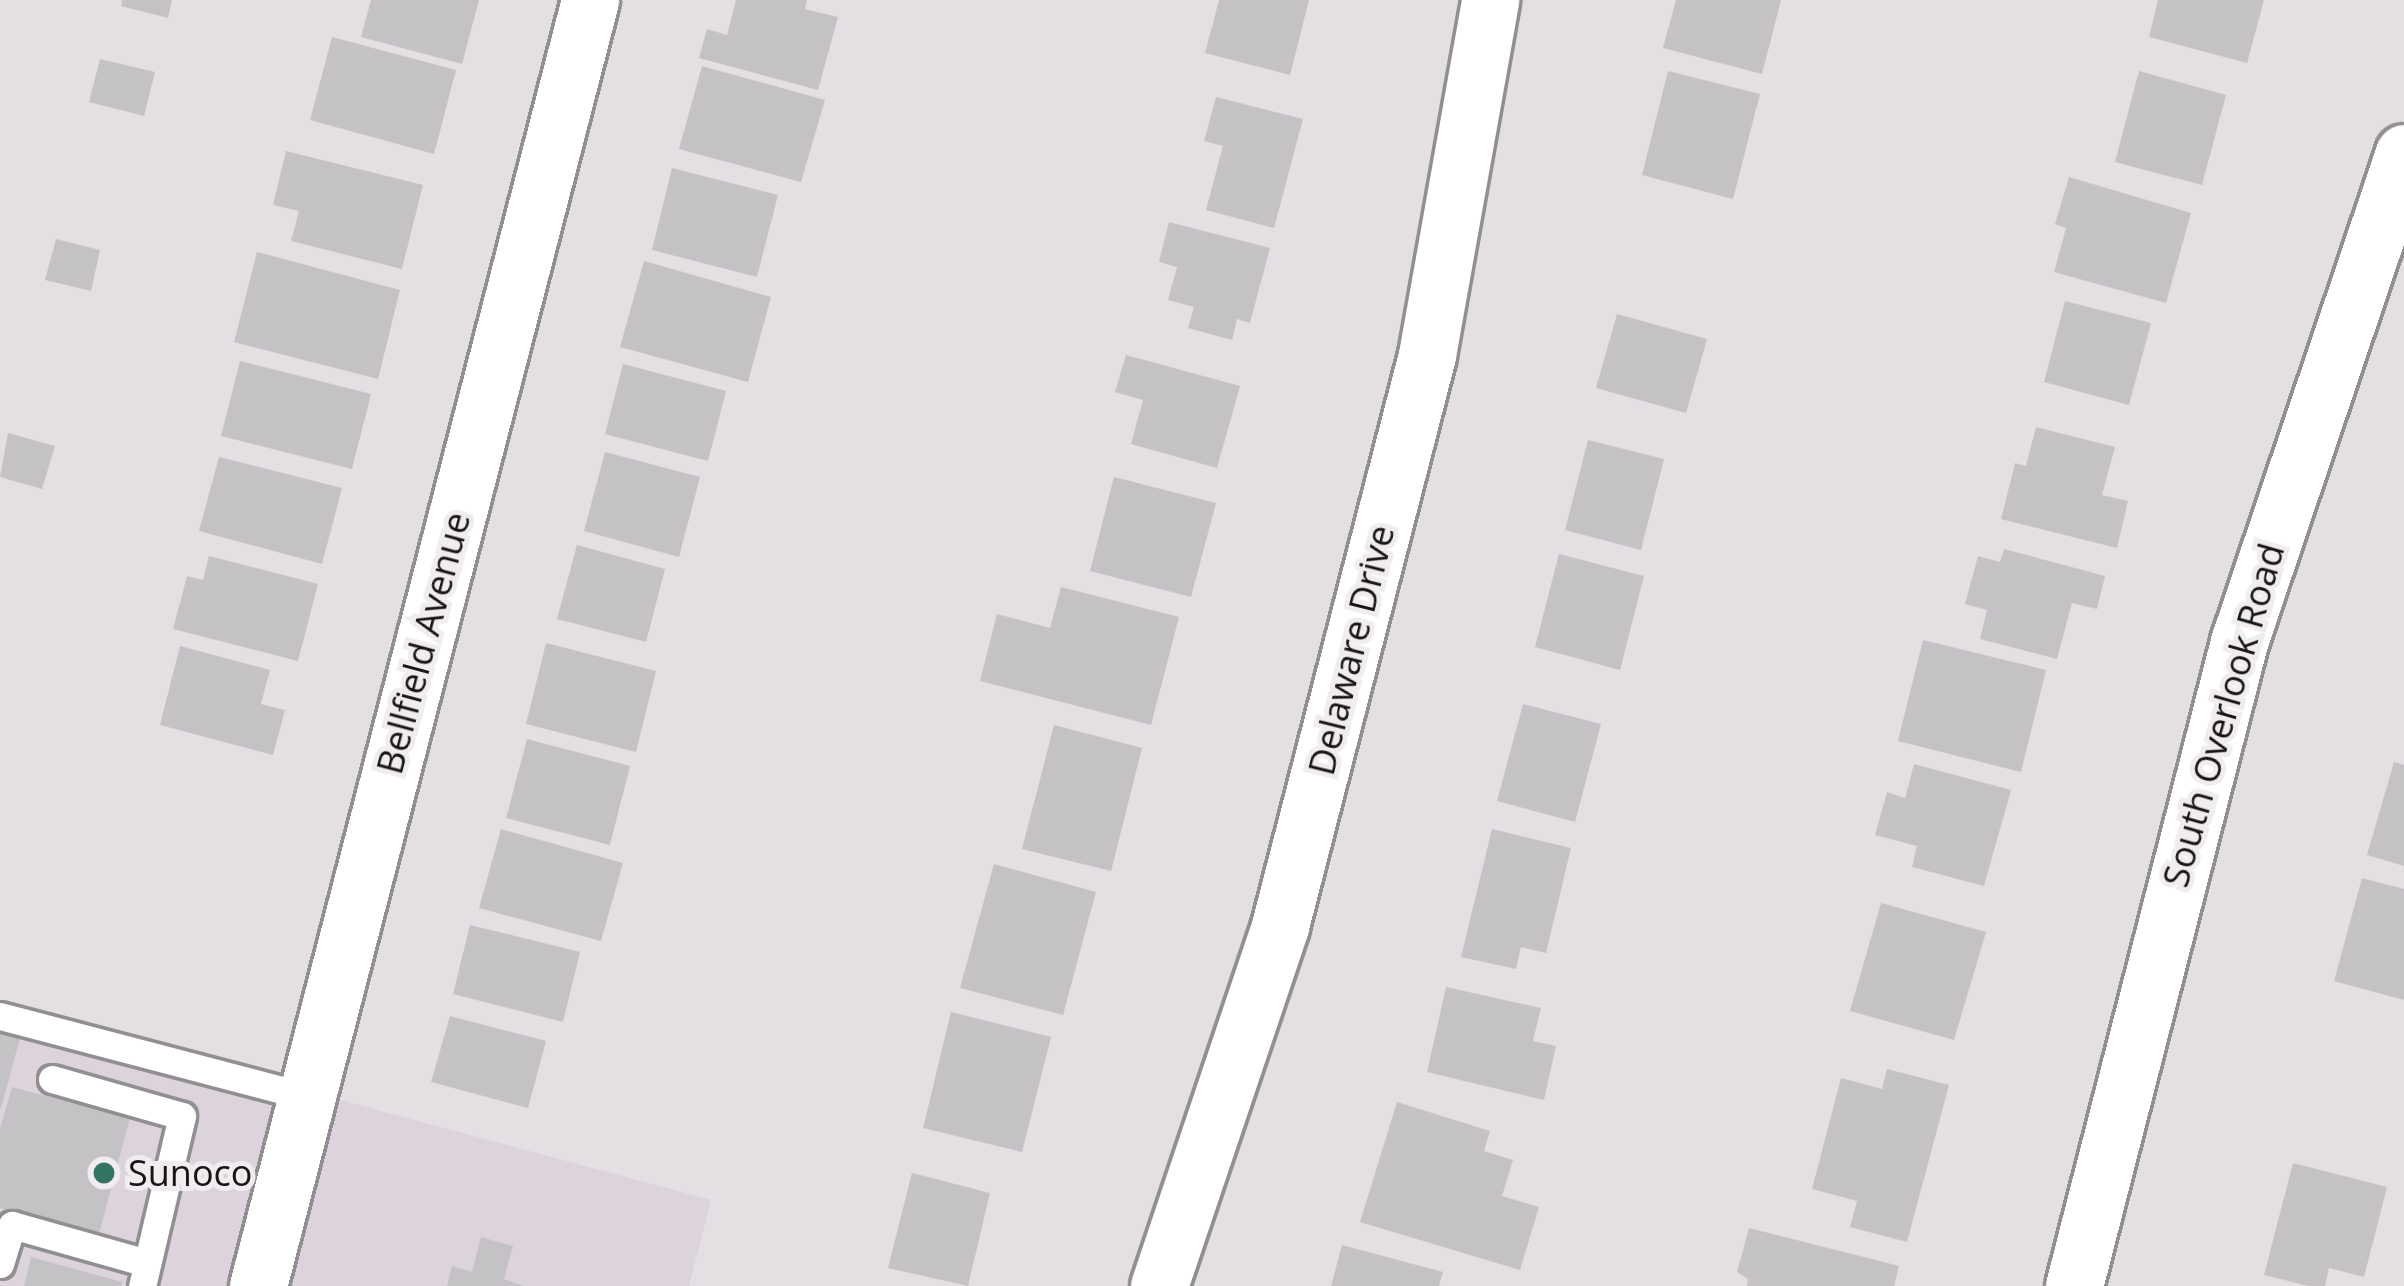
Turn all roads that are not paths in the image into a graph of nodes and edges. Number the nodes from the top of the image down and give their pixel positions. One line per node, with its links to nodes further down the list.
1 (590, 0): 6 (street, Bellfield Avenue)
2 (1490, 0): 10 (street, Delaware Drive)
3 (2404, 153): 11 (street, South Overlook Road)
4 (0, 1016): 6 (lane)
5 (52, 1079): 8 (lane)
6 (305, 1096): 9 (street, Bellfield Avenue)
7 (0, 1264): 8 (lane)
8 (144, 1274)
9 (257, 1286)
10 (1159, 1286)
11 (2074, 1286)

